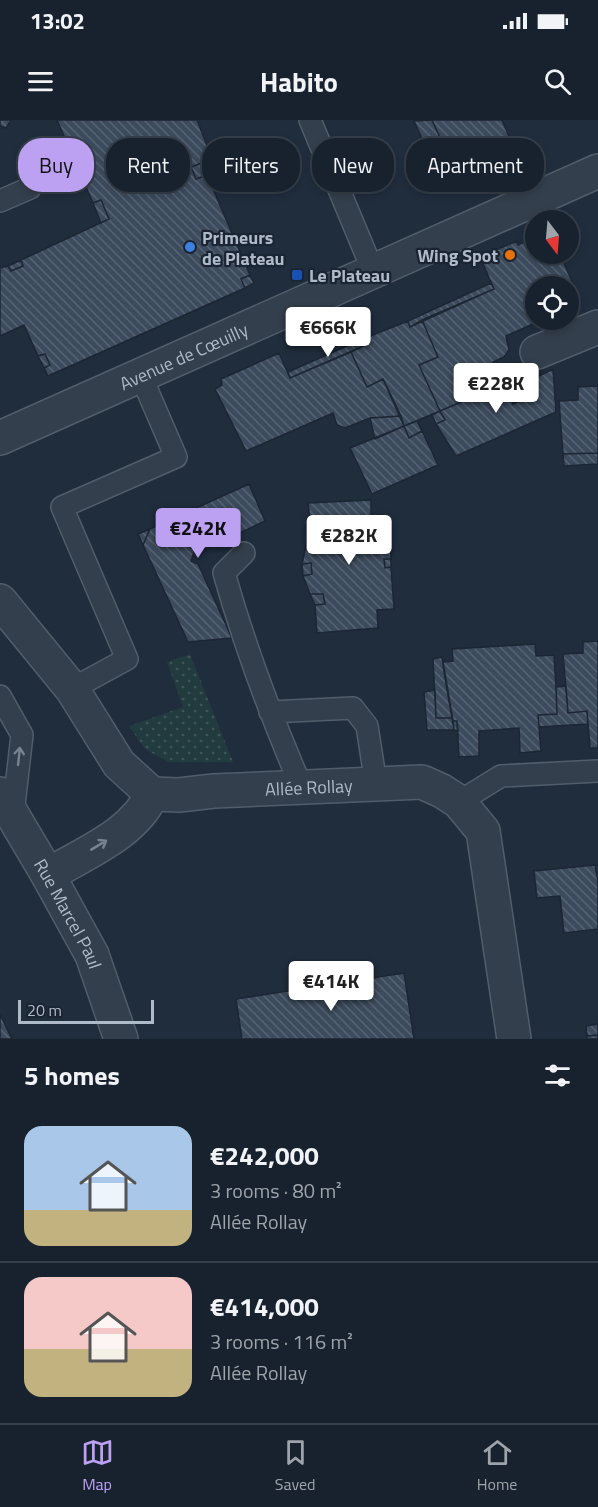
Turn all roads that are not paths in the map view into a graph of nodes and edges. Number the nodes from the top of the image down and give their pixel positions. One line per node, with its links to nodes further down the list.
1 (310, 120): 5 (lane)
2 (598, 171): 5 (street, Avenue de Cœuilly)
3 (21, 192): 4 (lane)
4 (0, 201)
5 (373, 272): 8 (street, Avenue de Cœuilly)
6 (598, 327): 7 (street)
7 (537, 352)
8 (141, 376): 9 (street, Avenue de Cœuilly); 12 (lane)
9 (0, 438)
10 (244, 553): 14 (lane)
11 (0, 601): 12 (street)
12 (72, 689): 18 (street)
13 (0, 696): 20 (lane, one-way to 13)
14 (270, 712): 16 (lane); 17 (lane)
15 (598, 771): 19 (lane)
16 (376, 784): 17 (street, Allée Rollay); 19 (street, Allée Rollay)
17 (302, 788): 18 (street, Allée Rollay)
18 (152, 794): 21 (street, one-way to 18)
19 (459, 802): 23 (street, Allée Rollay)
20 (6, 804): 21 (street, Rue Marcel Paul)
21 (48, 874): 22 (street, Rue Marcel Paul)
22 (122, 1039)
23 (513, 1039)

